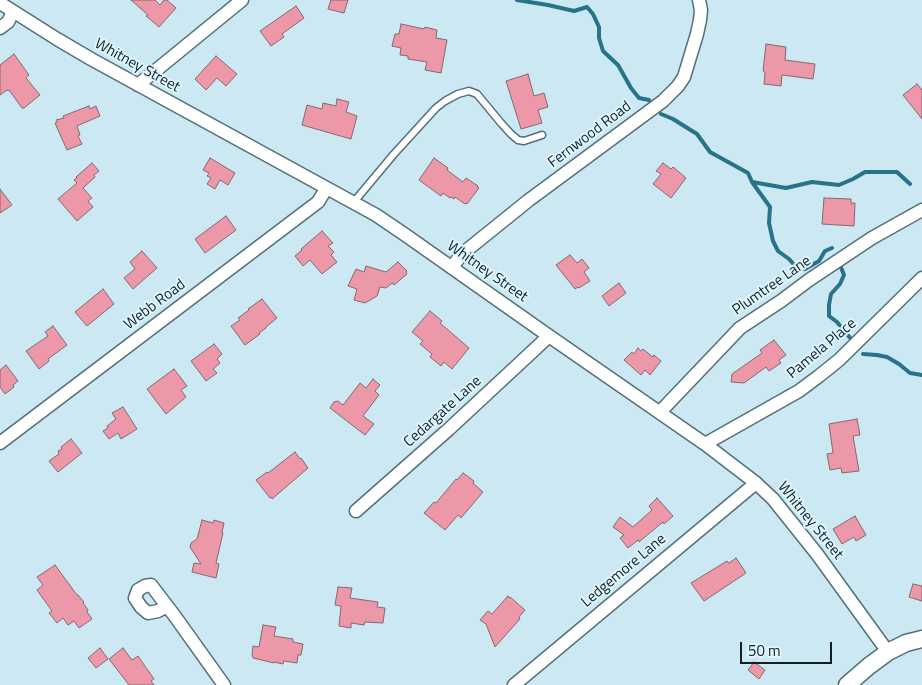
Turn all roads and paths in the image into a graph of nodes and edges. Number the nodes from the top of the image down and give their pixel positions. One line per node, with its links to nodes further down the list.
1 (242, 0): 6 (street)
2 (699, 0): 11 (street, Fernwood Road)
3 (0, 3): 4 (street, Whitney Street)
4 (13, 12): 5 (street); 6 (street, Whitney Street)
5 (0, 28)
6 (138, 85): 8 (street, Whitney Street)
7 (542, 135): 9 (lane)
8 (326, 189): 9 (street, Whitney Street); 15 (street, Webb Road)
9 (353, 203): 11 (street, Whitney Street)
10 (922, 210): 14 (street, Plumtree Lane)
11 (452, 267): 13 (street, Whitney Street)
12 (922, 278): 16 (street, Pamela Place)
13 (549, 336): 14 (street, Whitney Street); 18 (street, Cedargate Lane)
14 (660, 412): 16 (street, Whitney Street)
15 (0, 443)
16 (705, 444): 17 (street, Whitney Street)
17 (756, 483): 21 (street, Whitney Street); 23 (street, Ledgemore Lane)
18 (356, 511)
19 (167, 606): 22 (street)
20 (922, 639): 21 (street)
21 (888, 652): 24 (street)
22 (224, 685)
23 (514, 685)
24 (847, 685)

